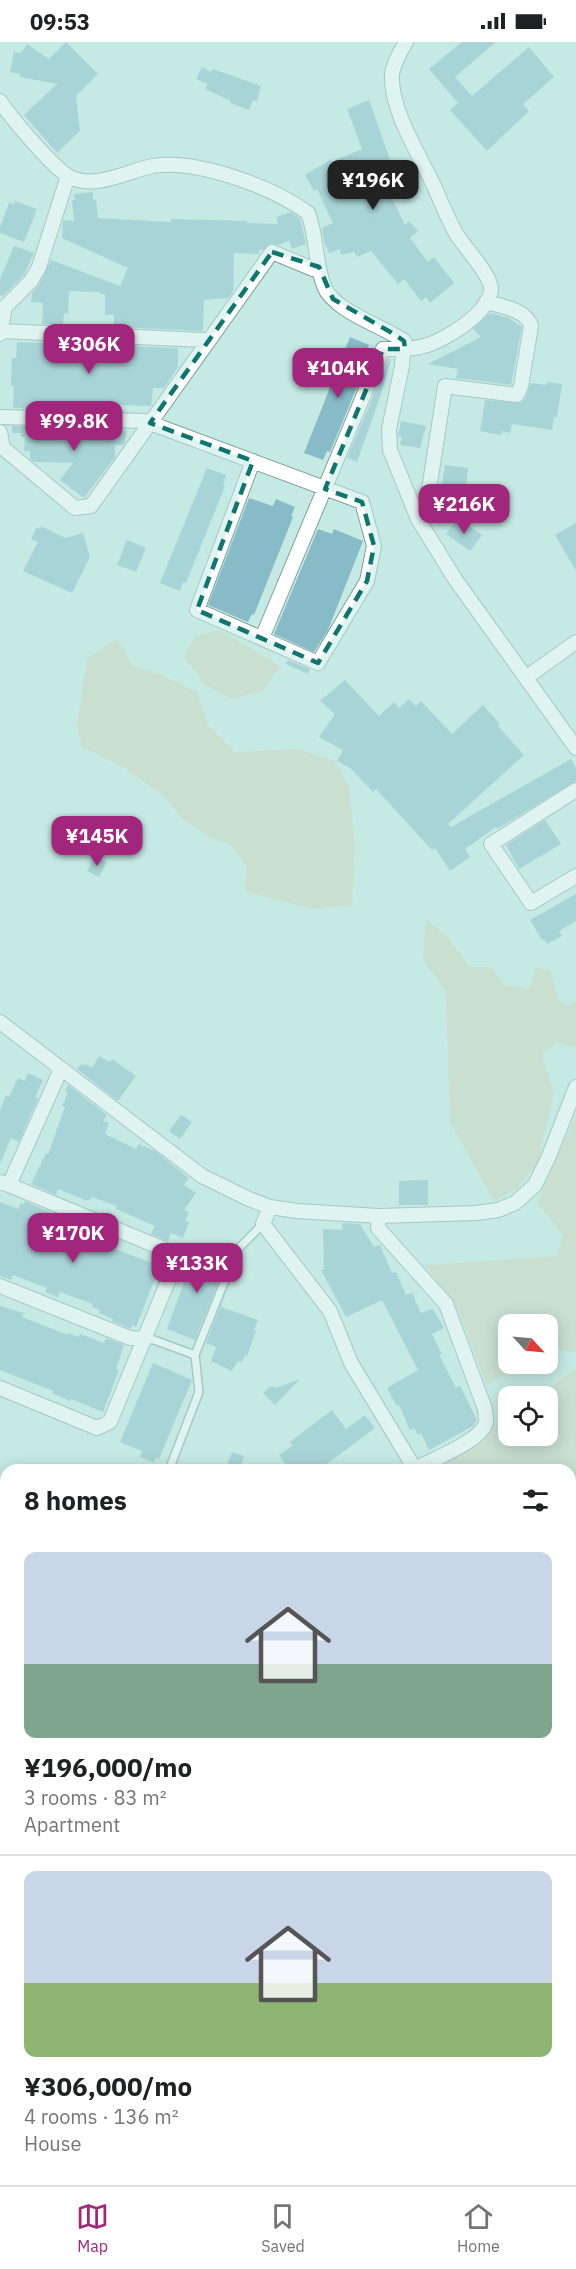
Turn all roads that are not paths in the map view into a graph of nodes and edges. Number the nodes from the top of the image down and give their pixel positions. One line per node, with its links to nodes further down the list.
1 (406, 42): 5 (street)
2 (0, 101): 3 (street)
3 (69, 176): 4 (street); 6 (street)
4 (320, 267): 7 (street); 8 (street)
5 (486, 302): 8 (street); 14 (street)
6 (0, 333): 7 (street)
7 (206, 344): 10 (street)
8 (405, 349): 13 (street); 14 (street)
9 (0, 417): 10 (street)
10 (150, 423): 11 (street); 12 (street)
11 (0, 432)
12 (253, 461): 13 (street); 15 (street)
13 (325, 489): 15 (street); 15 (street)
14 (418, 519): 17 (street)
15 (262, 638)
16 (576, 642): 17 (street)
17 (527, 677): 18 (street)
18 (576, 748)
19 (576, 790): 20 (street)
20 (576, 876)
21 (0, 1022): 22 (street)
22 (61, 1069): 24 (street); 25 (street)
23 (576, 1087): 26 (street)
24 (5, 1184): 29 (street)
25 (270, 1207): 26 (street); 27 (street)
26 (379, 1216): 34 (street)
27 (263, 1224): 30 (lane); 33 (street)
28 (0, 1286): 29 (street)
29 (144, 1339): 30 (lane); 31 (street)
30 (195, 1355): 32 (lane)
31 (0, 1388)
32 (171, 1464)
33 (412, 1464)
34 (424, 1464)

